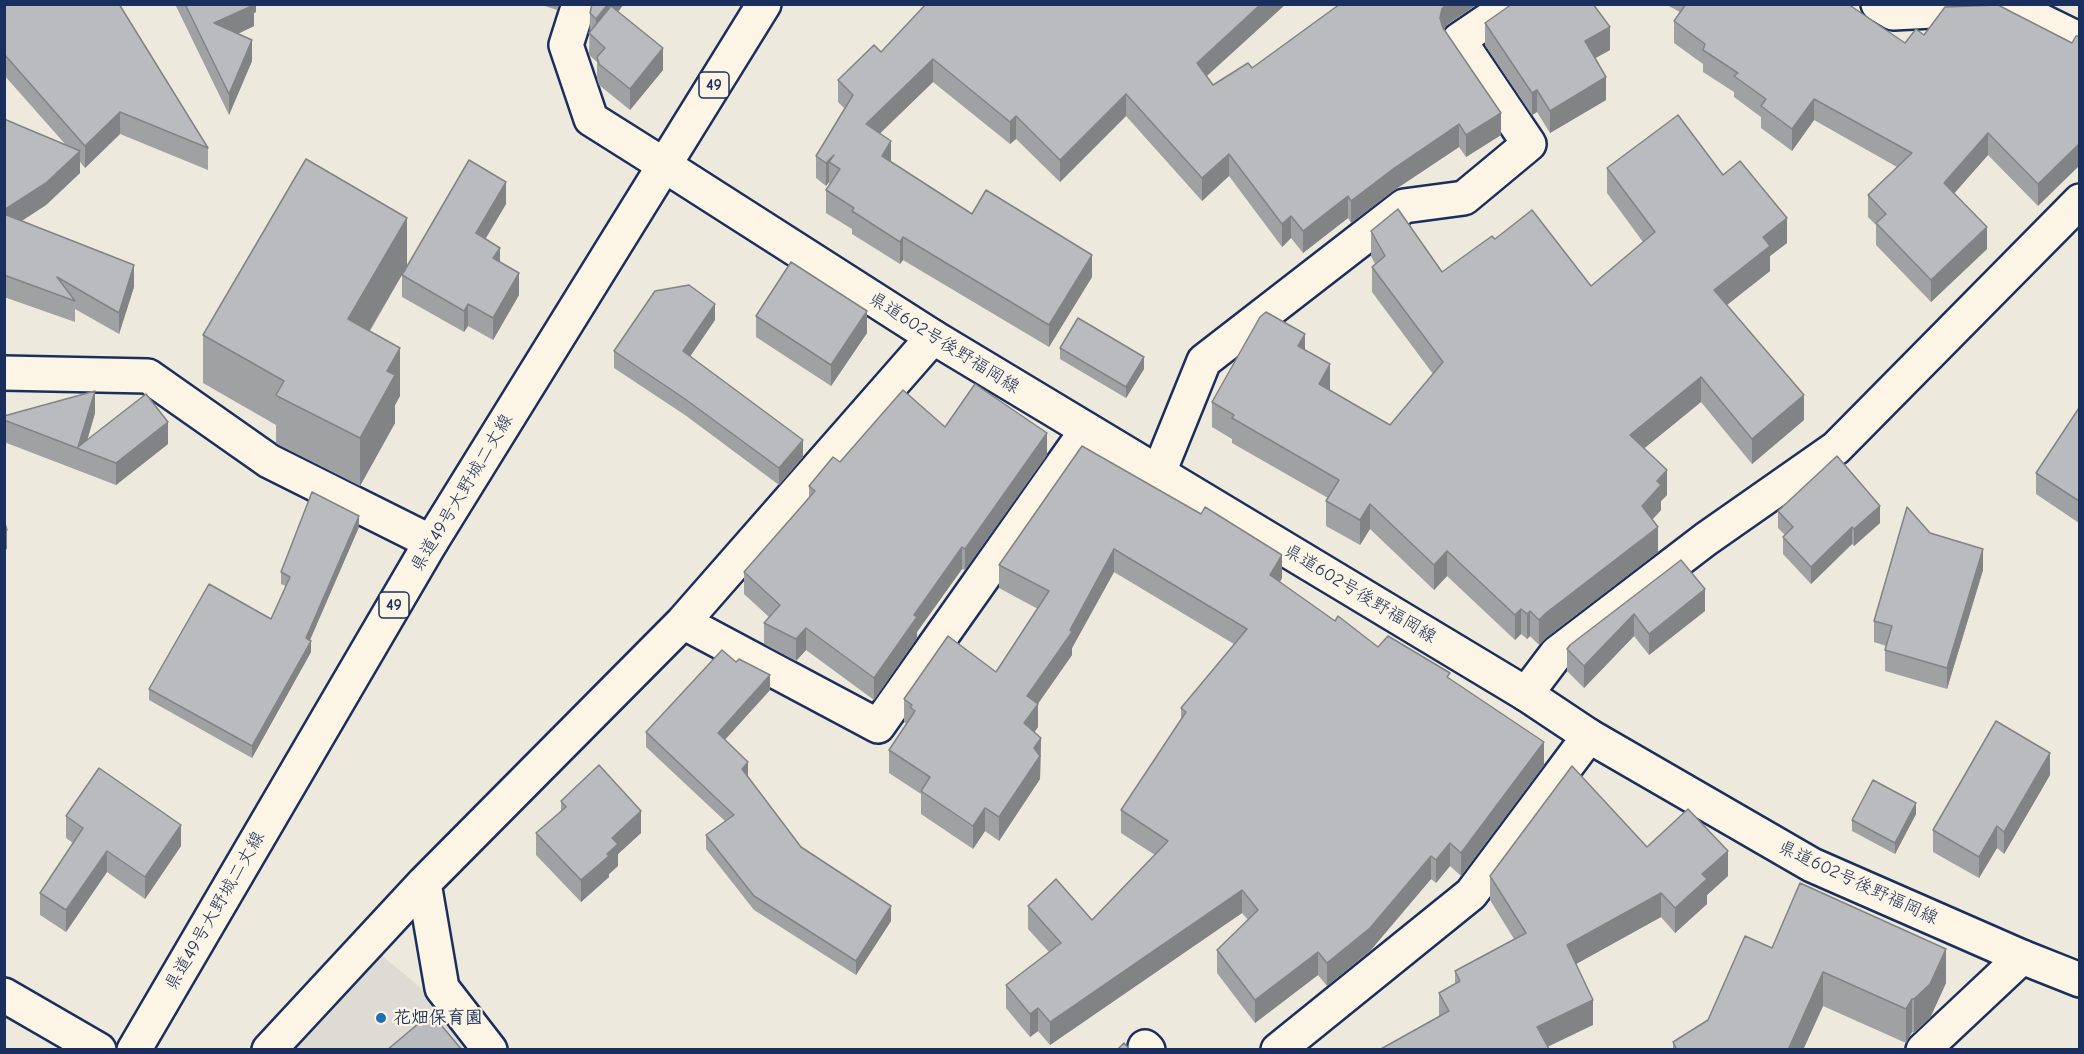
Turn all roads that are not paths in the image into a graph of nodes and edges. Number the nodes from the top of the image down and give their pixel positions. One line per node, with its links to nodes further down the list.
1 (579, 4): 6 (street, 県道602号後野福岡線)
2 (764, 4): 6 (street, 県道49号大野城二丈線 / 49)
3 (1512, 4): 11 (street)
4 (1878, 4): 5 (street)
5 (2079, 40)
6 (664, 165): 8 (street, 県道602号後野福岡線); 12 (street, 県道49号大野城二丈線 / 49)
7 (2079, 201): 14 (street)
8 (933, 337): 10 (street, 県道602号後野福岡線); 13 (street)
9 (4, 373): 12 (street)
10 (1087, 430): 11 (street, 県道602号後野福岡線); 13 (street)
11 (1159, 472): 14 (street, 県道602号後野福岡線)
12 (431, 542): 21 (street, 県道49号大野城二丈線 / 49)
13 (683, 622): 16 (street)
14 (1526, 694): 15 (street, 県道602号後野福岡線)
15 (1589, 736): 17 (street, 県道602号後野福岡線); 24 (street)
16 (424, 883): 22 (street); 23 (street)
17 (2022, 957): 18 (street, 県道602号後野福岡線); 25 (street)
18 (2079, 980)
19 (4, 995): 20 (street)
20 (99, 1050)
21 (134, 1050)
22 (269, 1050)
23 (490, 1050)
24 (1278, 1050)
25 (1923, 1050)

